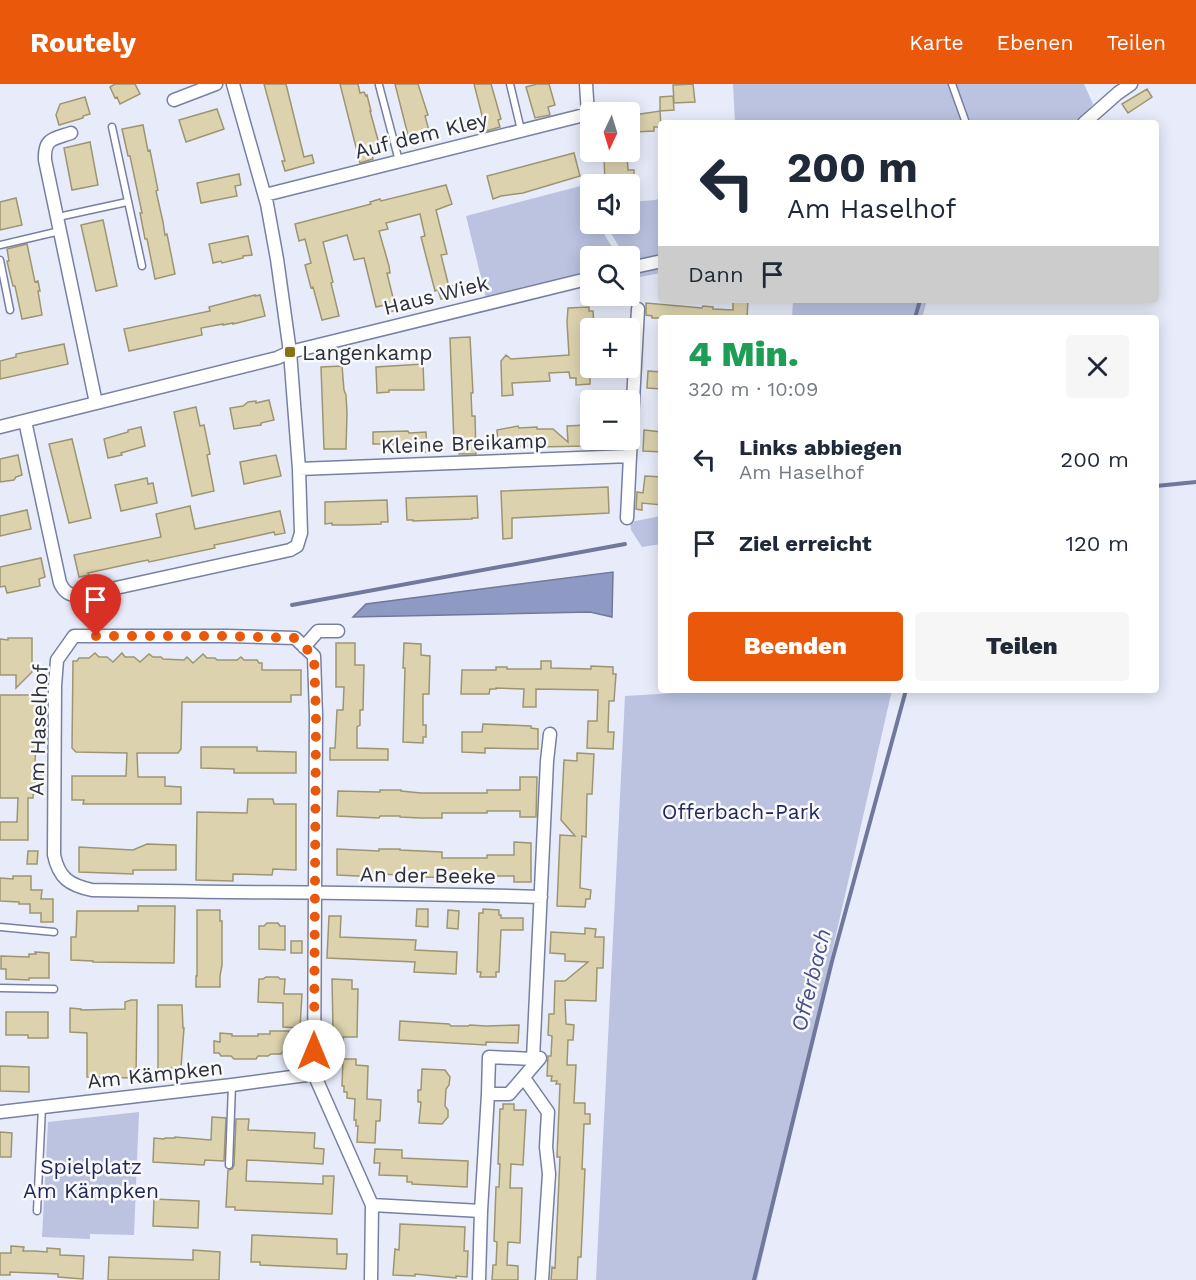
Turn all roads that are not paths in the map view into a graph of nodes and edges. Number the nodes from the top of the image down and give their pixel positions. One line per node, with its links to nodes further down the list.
1 (216, 84): 9 (street)
2 (233, 84): 18 (street)
3 (510, 84): 15 (lane)
4 (586, 84): 10 (street)
5 (952, 84): 12 (lane)
6 (1131, 84): 8 (street)
7 (379, 85): 17 (lane)
8 (1118, 88): 13 (street)
9 (174, 100)
10 (587, 102)
11 (580, 116): 15 (street, Auf dem Kley)
12 (965, 120)
13 (1087, 120)
14 (112, 128): 19 (lane)
15 (521, 130): 17 (street, Auf dem Kley)
16 (71, 133): 20 (street)
17 (399, 161): 18 (street, Auf dem Kley)
18 (265, 195): 30 (street)
19 (127, 202): 20 (lane); 25 (lane)
20 (58, 217): 21 (street)
21 (60, 231): 22 (lane); 31 (street)
22 (0, 245)
23 (0, 260): 29 (lane)
24 (658, 262): 26 (street)
25 (141, 266)
26 (640, 266)
27 (580, 281): 30 (street, Haus Wiek)
28 (638, 309): 34 (street)
29 (10, 310)
30 (290, 352): 31 (street); 35 (street)
31 (96, 403): 32 (street)
32 (25, 421): 33 (street); 35 (street)
33 (0, 428)
34 (630, 456): 35 (street, Kleine Breikamp); 36 (street)
35 (299, 469)
36 (627, 518)
37 (338, 631): 38 (street)
38 (304, 647): 40 (street); 40 (street, Am Haselhof)
39 (550, 734): 41 (street)
40 (315, 893): 41 (street, An der Beeke); 47 (street)
41 (541, 897): 46 (street)
42 (0, 927): 43 (lane)
43 (54, 932)
44 (0, 988): 45 (lane)
45 (54, 989)
46 (533, 1059): 48 (street); 50 (street)
47 (314, 1074): 49 (street, Am Kämpken); 54 (street)
48 (524, 1078): 50 (street); 59 (street)
49 (232, 1085): 51 (street, Am Kämpken); 53 (lane)
50 (488, 1094): 56 (street)
51 (42, 1106): 52 (street, Am Kämpken); 55 (lane)
52 (0, 1112)
53 (229, 1165)
54 (372, 1205): 56 (street); 57 (street)
55 (36, 1211)
56 (481, 1211): 58 (street)
57 (371, 1280)
58 (479, 1280)
59 (542, 1280)

